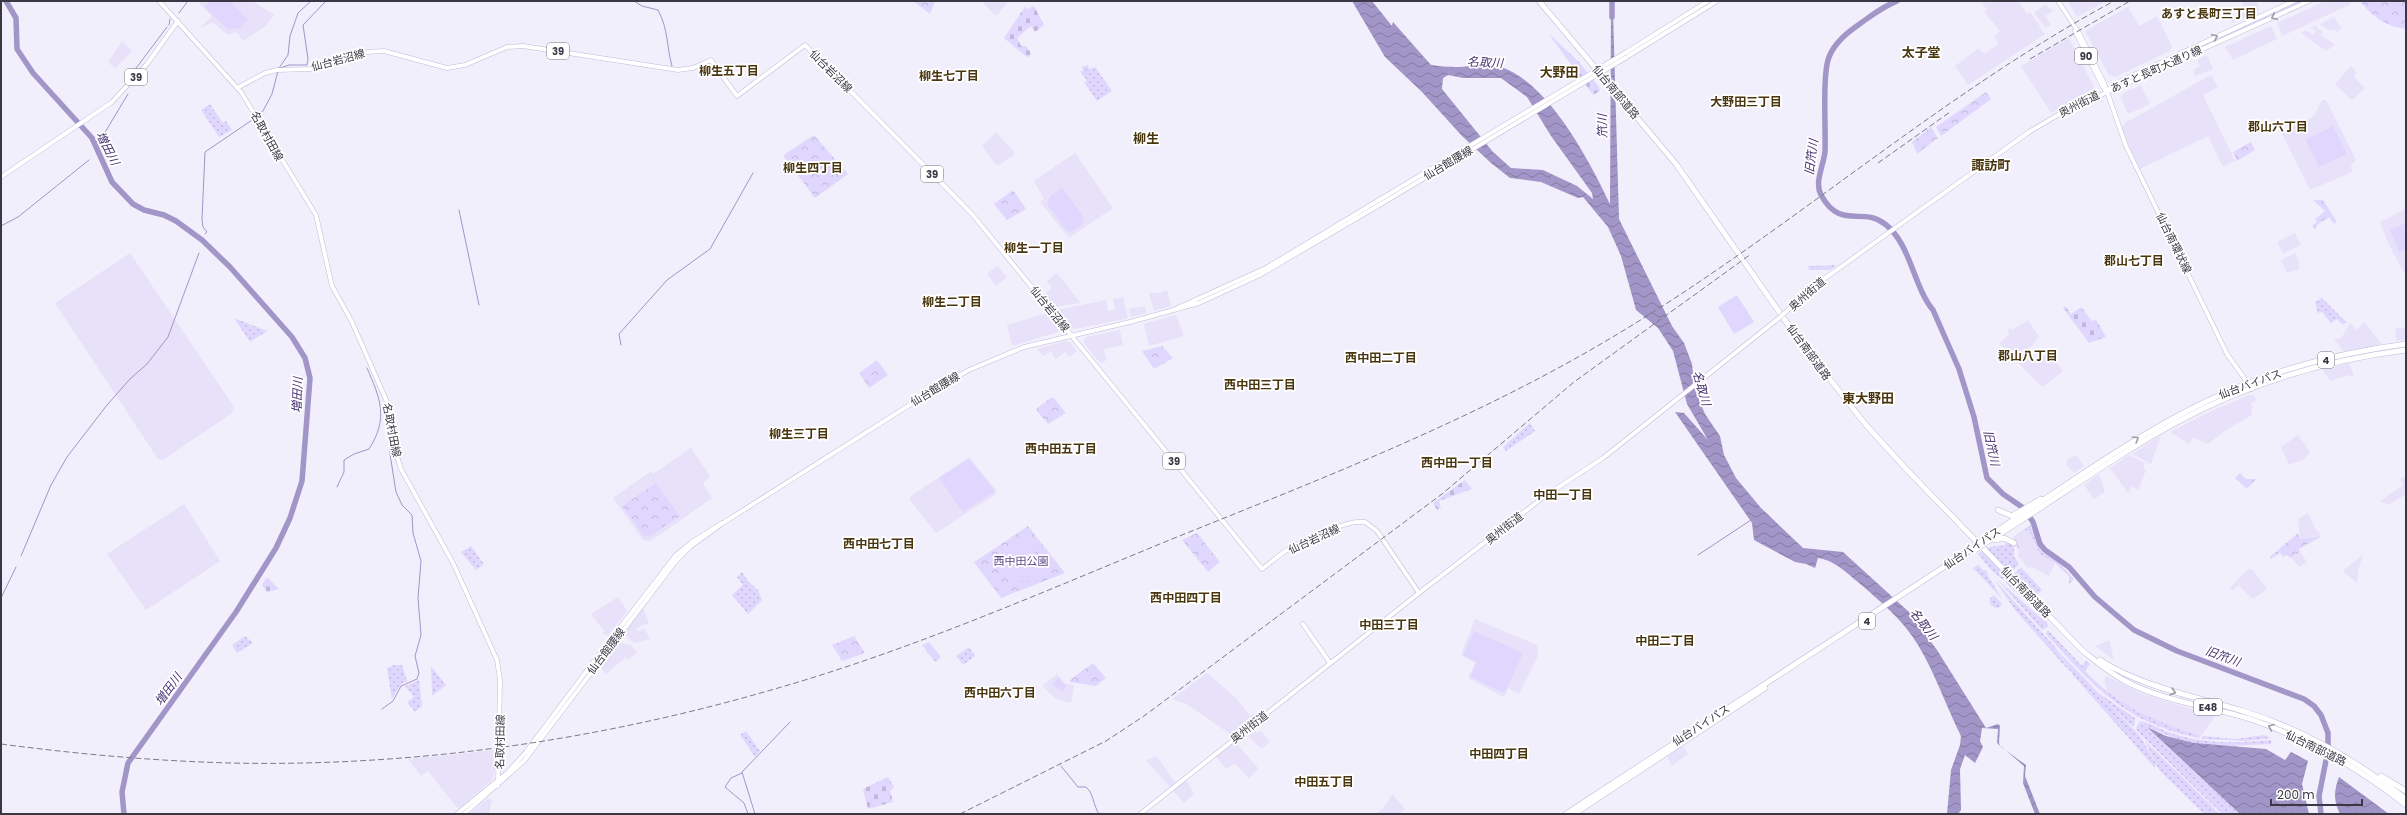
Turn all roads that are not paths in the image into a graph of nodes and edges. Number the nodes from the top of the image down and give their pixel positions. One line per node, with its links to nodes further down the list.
1 (159, 1): 9 (main road)
2 (1536, 1): 10 (highway, 仙台南部道路 / E48)
3 (1540, 1): 10 (highway, 仙台南部道路 / E48)
4 (1708, 1): 11 (main road, 仙台館腰線)
5 (1718, 1): 11 (main road, 仙台館腰線)
6 (2058, 1): 13 (main road, 仙台南環状線 / 90)
7 (2294, 1): 13 (main road, あすと長町大通り線, one-way to 7)
8 (2309, 1): 13 (main road, あすと長町大通り線, one-way to 13)
9 (178, 21): 12 (main road); 14 (main road, 39)
10 (1576, 45): 30 (highway, 仙台南部道路 / E48)
11 (1625, 55): 15 (main road, 仙台館腰線, bridge)
12 (237, 88): 15 (main road, 仙台岩沼線 / 39); 32 (main road, 名取村田線)
13 (2106, 91): 18 (main road, 仙台南環状線 / 90); 26 (main road, 奥州街道, bridge)
14 (1, 177)
15 (1071, 335): 23 (main road, 仙台館腰線); 26 (main road, 仙台岩沼線 / 39)
16 (2406, 344): 18 (highway, 仙台バイパス / 4)
17 (2406, 350): 19 (highway, 仙台バイパス / 4)
18 (2248, 384): 19 (main road, 仙台南環状線 / 90); 20 (highway, 仙台バイパス / 4, one-way to 18)
19 (2252, 389): 20 (highway, 仙台バイパス / 4)
20 (2037, 505): 22 (highway, 仙台バイパス)
21 (1998, 510): 22 (highway)
22 (2019, 516): 24 (highway, 仙台バイパス / 4)
23 (722, 523): 33 (main road, 仙台館腰線); 36 (main road, 仙台館腰線)
24 (1985, 542): 25 (highway); 29 (highway, 仙台バイパス / 4, bridge)
25 (2014, 543)
26 (1419, 593): 28 (main road, 奥州街道)
27 (1303, 624): 28 (main road)
28 (1330, 661): 43 (main road, 奥州街道)
29 (1763, 687): 44 (highway, 仙台バイパス / 4); 45 (highway, 仙台バイパス / 4)
30 (2335, 754): 31 (highway, 仙台南部道路 / E48); 34 (highway, 仙台南部道路 / E48)
31 (2341, 754): 37 (highway); 38 (highway, 仙台南部道路 / E48)
32 (500, 766): 33 (main road); 35 (main road, 名取村田線)
33 (508, 773): 35 (main road, 仙台館腰線)
34 (2372, 780): 39 (highway, 仙台南部道路 / E48); 40 (highway)
35 (498, 781): 36 (main road, 名取村田線); 41 (main road, 仙台館腰線)
36 (498, 786): 42 (main road, 仙台館腰線)
37 (2406, 791)
38 (2406, 799)
39 (2406, 805)
40 (2406, 808)
41 (457, 814)
42 (464, 814)
43 (1140, 814)
44 (1566, 814)
45 (1574, 814)

